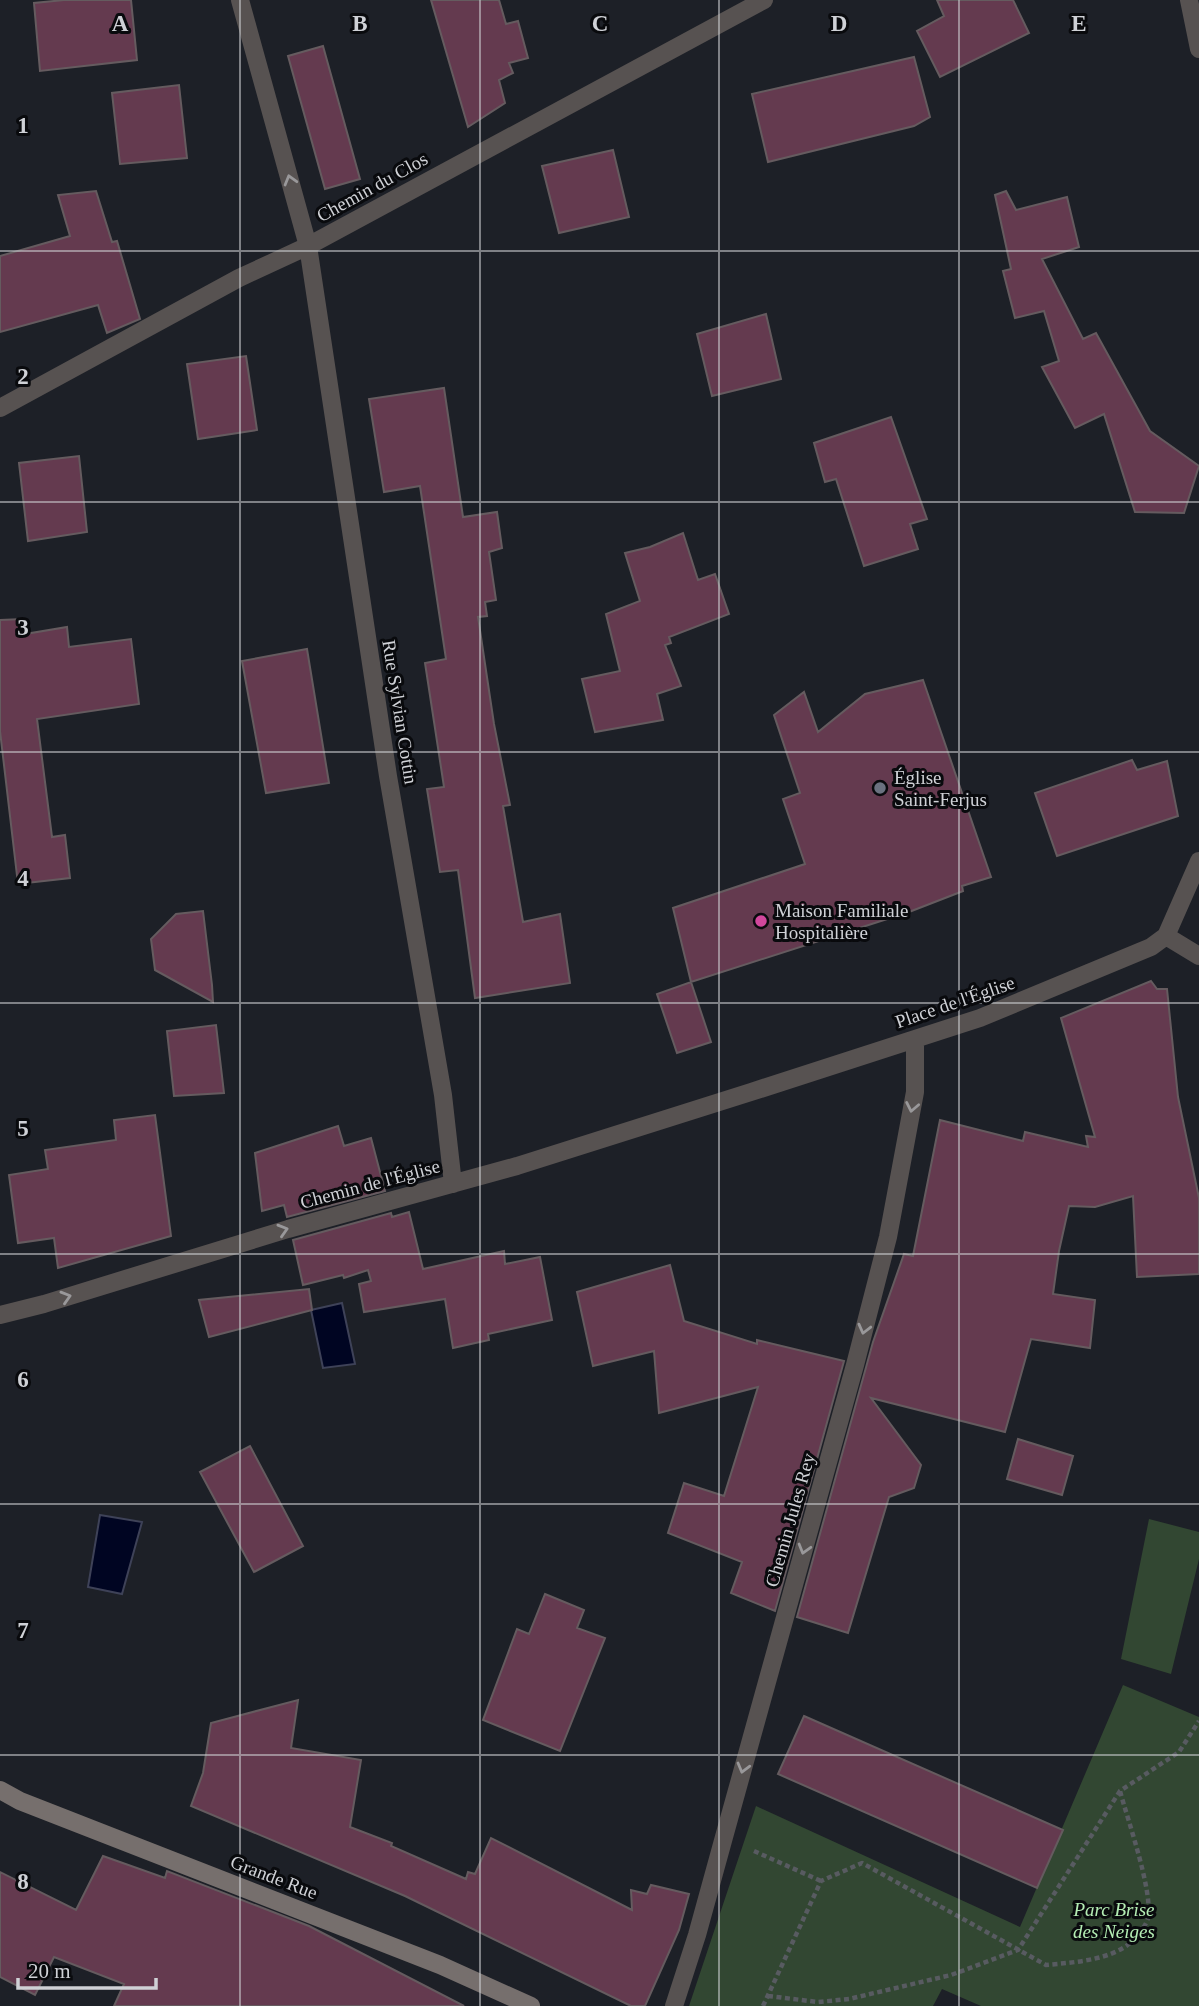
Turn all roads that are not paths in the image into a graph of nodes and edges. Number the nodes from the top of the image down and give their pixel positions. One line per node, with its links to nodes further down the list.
1 (240, 0): 5 (street, Rue Sylvian Cottin, one-way to 1)
2 (764, 0): 5 (street, Chemin du Clos)
3 (1189, 0): 4 (street)
4 (1199, 49)
5 (309, 246): 6 (street, Chemin du Clos); 12 (street, Rue Sylvian Cottin)
6 (0, 408)
7 (1199, 861): 8 (street)
8 (1166, 936): 9 (street); 10 (street, Place de l'Église)
9 (1199, 956)
10 (915, 1039): 11 (street, Place de l'Église); 16 (street, Chemin Jules Rey, one-way to 16)
11 (751, 1093): 12 (street, Chemin de l'Église)
12 (453, 1184): 13 (street, Chemin de l'Église, one-way to 12)
13 (0, 1314)
14 (0, 1790): 15 (street, Grande Rue)
15 (531, 2006)
16 (674, 2006)

